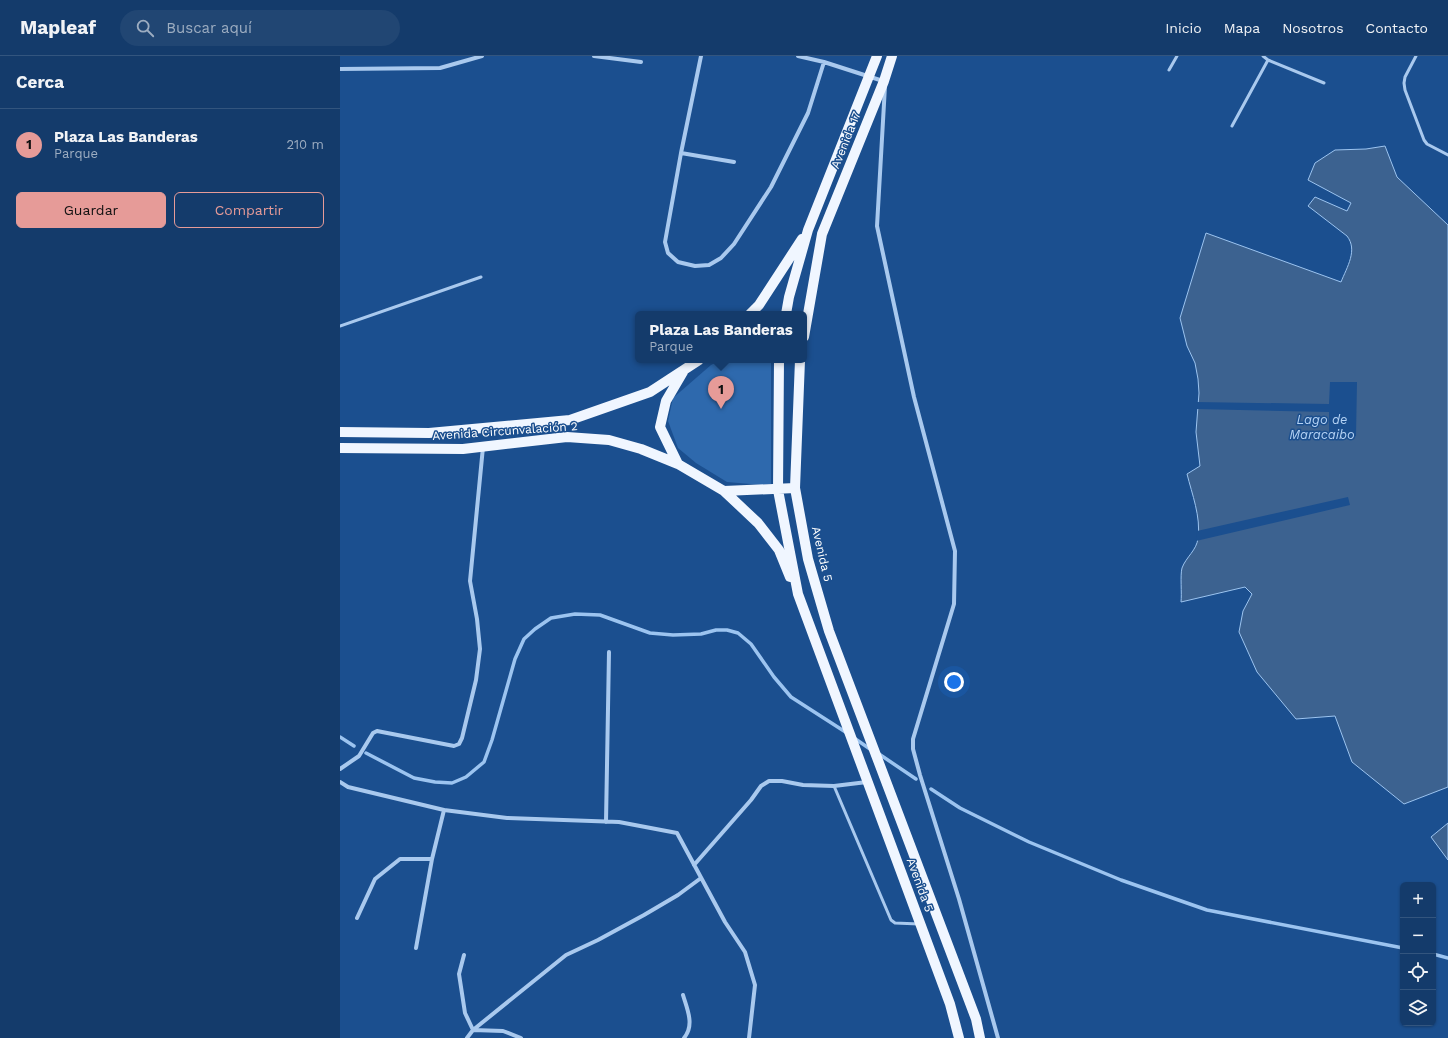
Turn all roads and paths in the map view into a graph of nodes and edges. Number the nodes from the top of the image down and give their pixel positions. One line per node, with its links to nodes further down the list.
1 (482, 56): 13 (street)
2 (594, 56): 11 (street)
3 (701, 56): 19 (street)
4 (798, 56): 12 (street)
5 (877, 56): 15 (main road, Avenida 17)
6 (892, 56): 16 (main road, Avenida 17)
7 (1177, 56): 14 (lane)
8 (1263, 56): 10 (lane)
9 (1416, 56): 20 (lane)
10 (1268, 60): 17 (lane); 18 (lane)
11 (641, 62)
12 (824, 62): 15 (street); 19 (street)
13 (340, 69)
14 (1169, 70)
15 (869, 76): 16 (street); 22 (main road, Avenida 17)
16 (884, 81): 26 (main road, Avenida 17); 62 (street)
17 (1324, 83)
18 (1232, 126)
19 (681, 153): 21 (street)
20 (1448, 155)
21 (734, 162)
22 (808, 230): 24 (main road); 25 (main road)
23 (481, 277): 27 (lane)
24 (753, 311)
25 (787, 311)
26 (807, 320)
27 (340, 326)
28 (694, 363): 31 (main road, Avenida Circunvalación 2)
29 (779, 363): 37 (main road)
30 (798, 363): 36 (main road, Avenida 5)
31 (684, 370): 32 (main road, Avenida Circunvalación 2); 35 (main road)
32 (340, 432)
33 (483, 447): 34 (main road, Avenida Circunvalación 2); 35 (main road, Avenida Circunvalación 2); 41 (street)
34 (340, 448)
35 (678, 464): 38 (main road, Avenida Circunvalación 2)
36 (795, 488): 37 (main road); 61 (main road, Avenida 5)
37 (778, 490): 38 (main road); 39 (main road)
38 (724, 491): 39 (main road, Avenida Circunvalación 2)
39 (798, 594): 43 (main road, Avenida 5)
40 (609, 652): 46 (street)
41 (340, 768)
42 (340, 782): 45 (street)
43 (868, 782): 44 (street); 51 (main road, Avenida 5)
44 (834, 786): 48 (street); 51 (lane)
45 (444, 810): 46 (street); 47 (street)
46 (606, 822): 48 (street)
47 (432, 859): 50 (street); 52 (street)
48 (694, 865): 49 (street)
49 (701, 878): 55 (street); 59 (street)
50 (357, 918)
51 (920, 924): 60 (main road, Avenida 5)
52 (416, 948)
53 (464, 955): 55 (street)
54 (683, 995): 58 (street)
55 (473, 1030): 56 (street); 57 (street)
56 (468, 1038)
57 (521, 1038)
58 (684, 1038)
59 (749, 1038)
60 (959, 1038)
61 (980, 1038)
62 (998, 1038)

